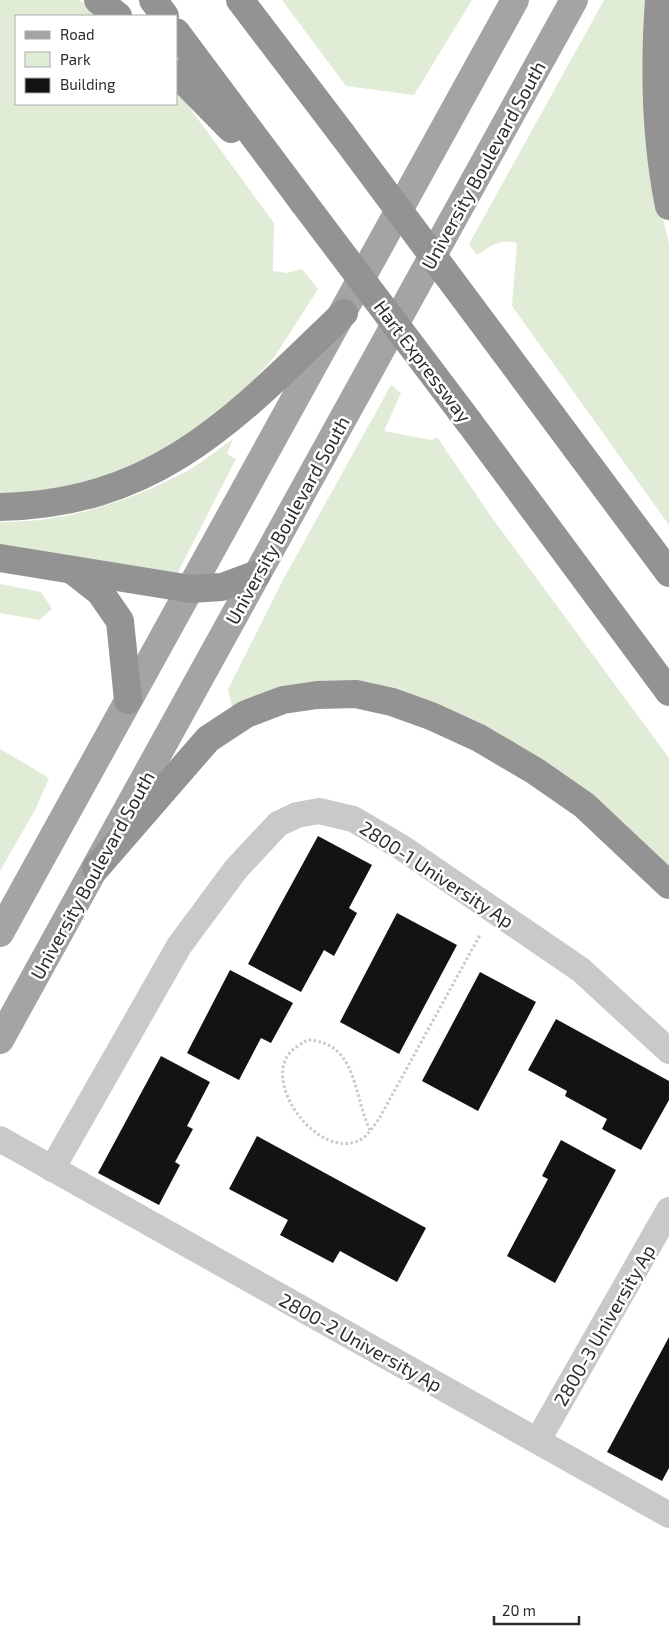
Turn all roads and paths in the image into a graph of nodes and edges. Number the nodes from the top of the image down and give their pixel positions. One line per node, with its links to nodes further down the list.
1 (98, 0): 7 (highway)
2 (153, 0): 8 (highway)
3 (240, 0): 17 (highway, bridge)
4 (515, 0): 13 (main road)
5 (574, 0): 18 (main road, University Boulevard South)
6 (659, 0): 12 (highway)
7 (117, 15)
8 (164, 15)
9 (178, 35): 11 (highway, Hart Expressway)
10 (178, 75): 11 (highway)
11 (303, 202): 20 (highway, Hart Expressway, bridge)
12 (669, 206)
13 (344, 312): 14 (highway); 19 (main road)
14 (0, 507)
15 (0, 558): 16 (highway)
16 (71, 570): 19 (highway); 21 (highway)
17 (669, 573)
18 (257, 574): 19 (highway); 22 (main road, University Boulevard South)
19 (191, 589): 21 (main road)
20 (669, 692)
21 (128, 700): 25 (main road)
22 (96, 868): 23 (highway); 26 (main road, University Boulevard South)
23 (669, 885)
24 (494, 911): 27 (street, 2800-1 University Ap); 28 (path); 30 (street, 2800-1 University Ap)
25 (0, 933)
26 (0, 1040)
27 (669, 1052)
28 (370, 1130): 28 (path)
29 (0, 1140): 30 (street)
30 (52, 1169): 32 (street, 2800-2 University Ap)
31 (669, 1210): 32 (street, 2800-3 University Ap)
32 (538, 1440): 33 (street, 2800-2 University Ap)
33 (669, 1515)

